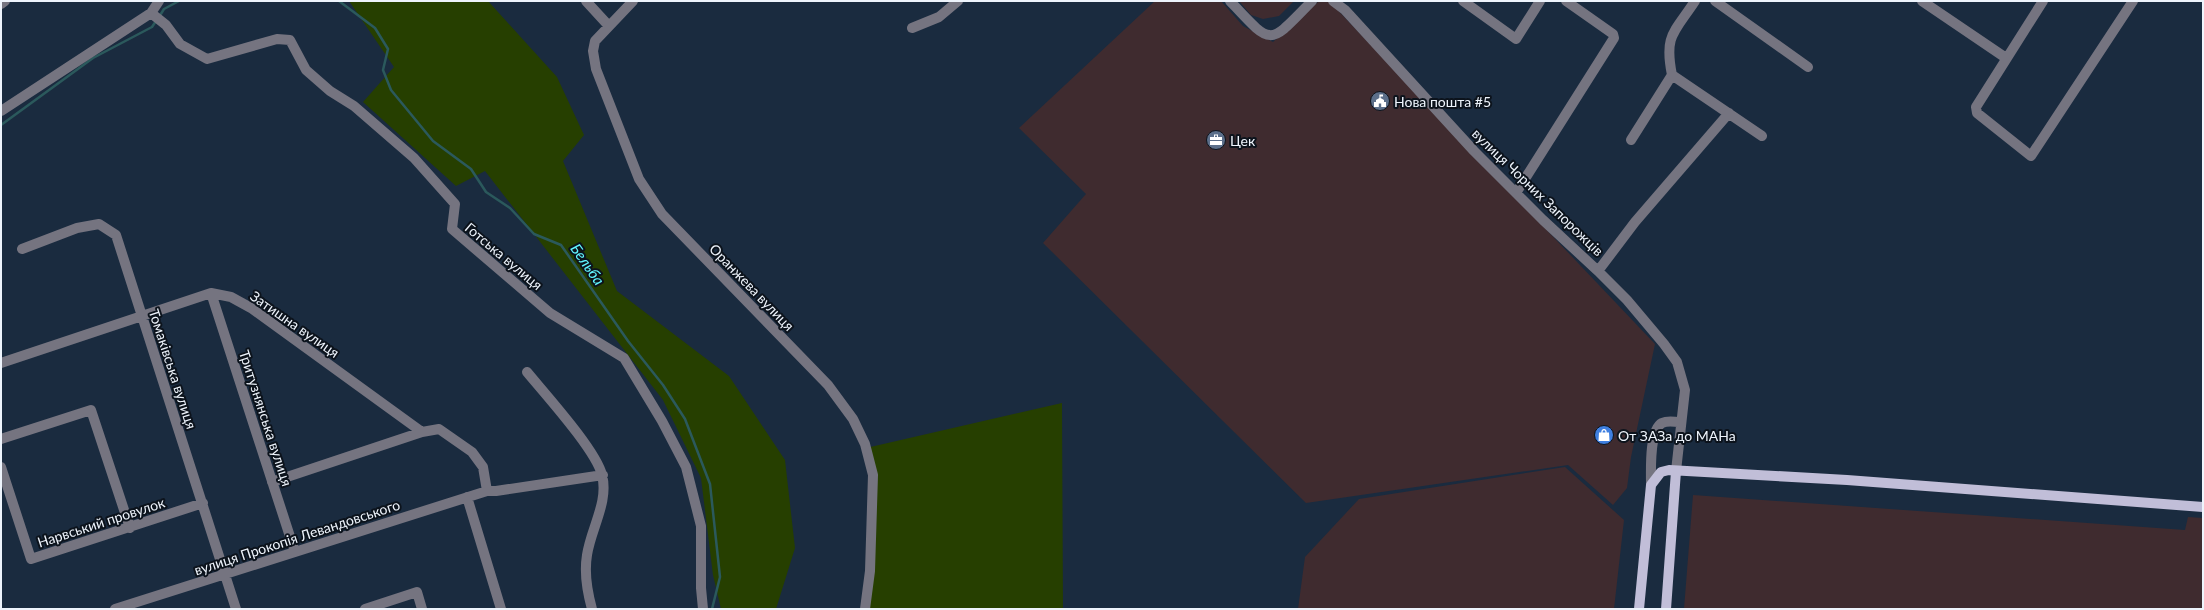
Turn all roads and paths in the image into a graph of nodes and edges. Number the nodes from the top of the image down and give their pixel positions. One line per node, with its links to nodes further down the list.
1 (5, 1): 17 (street)
2 (159, 1): 18 (street)
3 (586, 1): 19 (street)
4 (633, 1): 19 (street, Оранжева вулиця)
5 (958, 1): 20 (street)
6 (1230, 1): 7 (street)
7 (1312, 1)
8 (1333, 1): 28 (street, вулиця Чорних Запорожців)
9 (1463, 1): 10 (street)
10 (1540, 1)
11 (1566, 1): 28 (street)
12 (1695, 1): 23 (street)
13 (1715, 1): 22 (street)
14 (1922, 1): 21 (street)
15 (2043, 1): 21 (street)
16 (2133, 1): 21 (street)
17 (1, 4)
18 (154, 14): 24 (street); 56 (street, Готська вулиця)
19 (608, 25): 57 (street, Оранжева вулиця)
20 (912, 28)
21 (2006, 58)
22 (1808, 67)
23 (1672, 75): 25 (street); 27 (street)
24 (1, 111)
25 (1729, 113): 26 (street); 30 (street)
26 (1762, 136)
27 (1631, 140)
28 (1516, 193): 30 (street, вулиця Чорних Запорожців)
29 (22, 249): 32 (street, Томаківська вулиця)
30 (1598, 271): 35 (street, вулиця Чорних Запорожців)
31 (211, 293): 32 (street, Затишна вулиця); 36 (street, Затишна вулиця); 41 (street, Тритузнянська вулиця)
32 (140, 316): 33 (street, Затишна вулиця); 45 (street, Томаківська вулиця)
33 (1, 363)
34 (527, 372): 40 (street)
35 (1680, 422): 39 (street, вулиця Чорних Запорожців); 42 (street)
36 (422, 432): 41 (street); 43 (street)
37 (1, 439): 47 (street)
38 (1, 467): 47 (street, Нарвський провулок)
39 (1676, 471): 42 (main road); 46 (main road); 59 (main road, вулиця Чорних Запорожців)
40 (603, 475): 43 (street, вулиця Прокопія Левандовського); 55 (street)
41 (272, 482): 48 (street, Тритузнянська вулиця)
42 (1651, 485): 58 (main road)
43 (487, 491): 44 (street, вулиця Прокопія Левандовського)
44 (467, 497): 48 (street, вулиця Прокопія Левандовського); 54 (street)
45 (203, 503): 47 (street, Нарвський провулок); 49 (street, Томаківська вулиця)
46 (2203, 507)
47 (130, 528)
48 (295, 552): 49 (street, вулиця Прокопія Левандовського)
49 (224, 575): 50 (street, вулиця Прокопія Левандовського); 51 (street, Томаківська вулиця)
50 (115, 609)
51 (236, 609)
52 (365, 609): 53 (street)
53 (422, 609)
54 (501, 609)
55 (592, 609)
56 (703, 609)
57 (865, 609)
58 (1639, 609)
59 (1666, 609)

